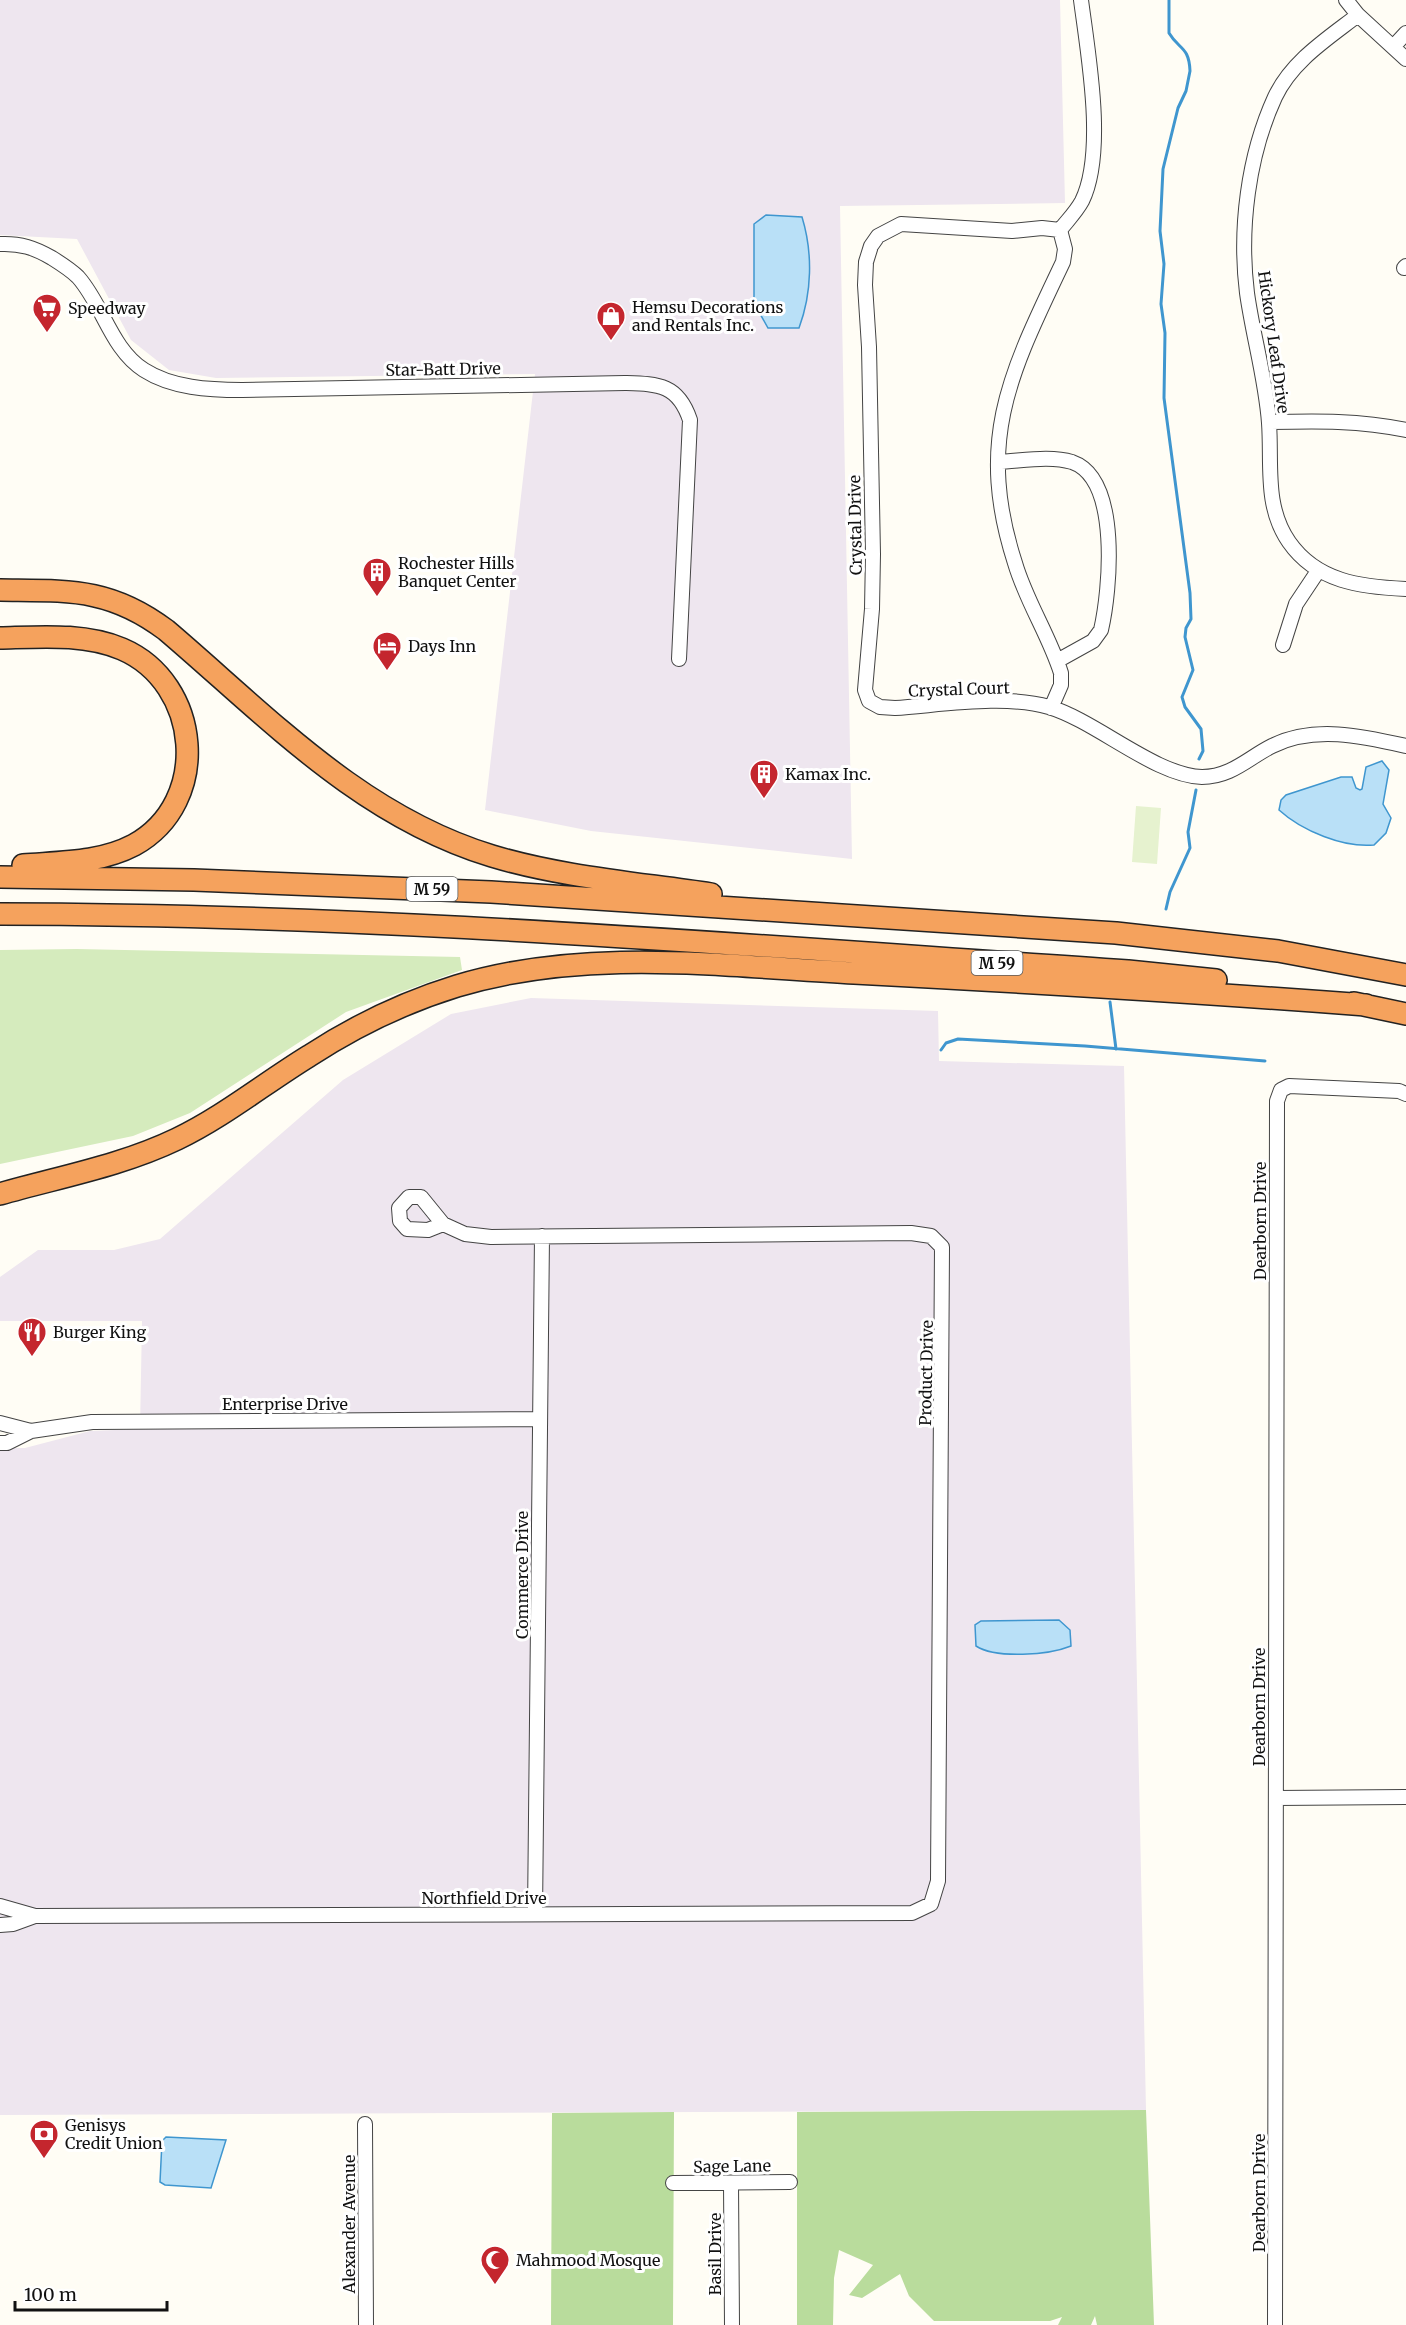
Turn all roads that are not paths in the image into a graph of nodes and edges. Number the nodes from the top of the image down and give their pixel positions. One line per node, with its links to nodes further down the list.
1 (1081, 0): 7 (street)
2 (1346, 0): 3 (street)
3 (1358, 15): 5 (street); 9 (street, Hickory Leaf Drive)
4 (1406, 33): 5 (street)
5 (1394, 46): 6 (street)
6 (1406, 59)
7 (1060, 230): 11 (street); 19 (street, Crystal Drive)
8 (0, 244): 17 (street, Star-Batt Drive)
9 (1269, 422): 10 (street); 12 (street, Hickory Leaf Drive)
10 (1406, 430)
11 (998, 462): 18 (street); 18 (street)
12 (1318, 571): 14 (street, Hickory Leaf Drive); 16 (street)
13 (0, 590): 25 (highway)
14 (1406, 590)
15 (0, 638): 22 (highway)
16 (1283, 645)
17 (679, 659)
18 (1058, 661): 20 (street)
19 (869, 701): 20 (street, Crystal Court)
20 (1051, 708): 21 (street, Crystal Court)
21 (1406, 746)
22 (0, 867)
23 (0, 877): 25 (highway, M 59)
24 (0, 914): 27 (highway, M 59)
25 (863, 916): 26 (highway, M 59)
26 (1406, 975)
27 (1366, 1005): 28 (highway, M 59); 30 (highway)
28 (1406, 1014)
29 (1406, 1094): 38 (street, Dearborn Drive)
30 (0, 1194)
31 (443, 1224): 32 (street, Product Drive)
32 (542, 1236): 33 (street, Commerce Drive); 39 (street, Product Drive)
33 (539, 1419): 35 (street, Enterprise Drive); 41 (street, Commerce Drive)
34 (0, 1423): 35 (street, Enterprise Drive)
35 (31, 1431): 36 (street, Enterprise Drive)
36 (0, 1443)
37 (1406, 1797): 38 (street)
38 (1276, 1798): 50 (street, Dearborn Drive)
39 (931, 1904): 41 (street, Northfield Drive)
40 (0, 1906): 42 (street, Northfield Drive)
41 (535, 1914): 42 (street, Northfield Drive)
42 (35, 1916): 43 (street, Northfield Drive)
43 (0, 1925)
44 (365, 2124): 48 (street, Alexander Avenue)
45 (790, 2182): 47 (street, Sage Lane)
46 (673, 2183): 47 (street, Sage Lane)
47 (732, 2183): 49 (street, Basil Drive)
48 (366, 2325)
49 (732, 2325)
50 (1275, 2325)

